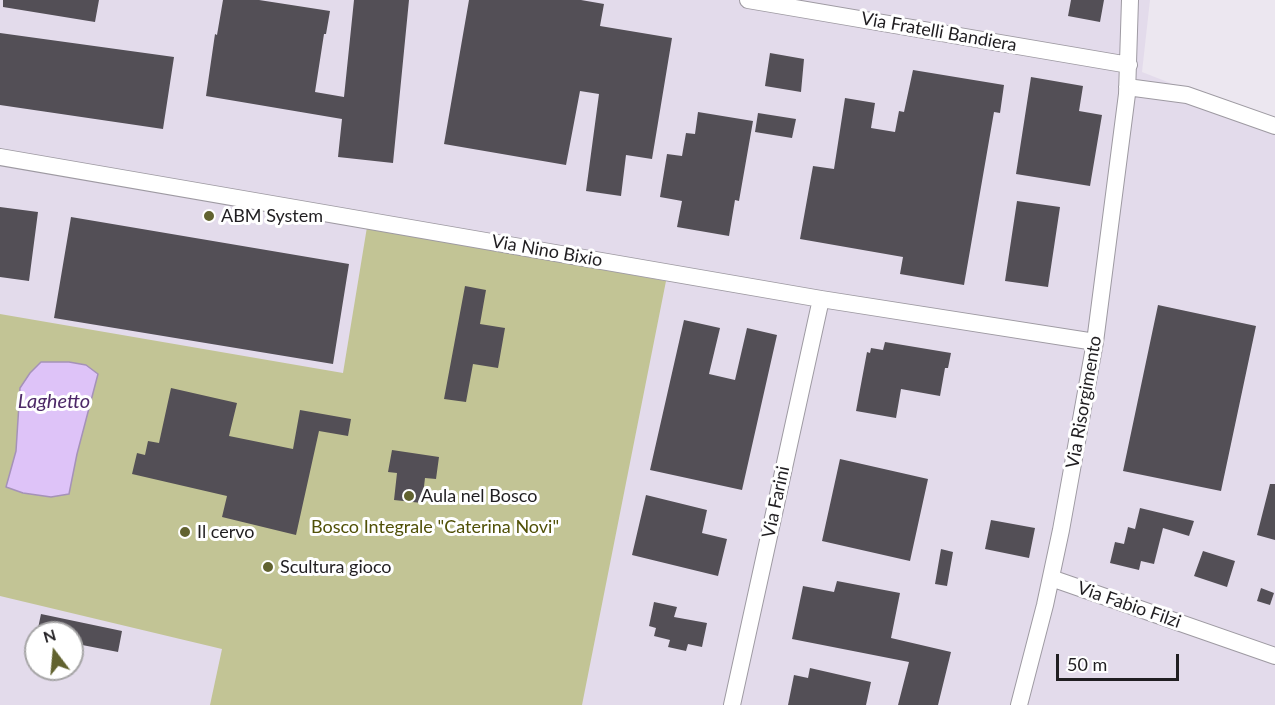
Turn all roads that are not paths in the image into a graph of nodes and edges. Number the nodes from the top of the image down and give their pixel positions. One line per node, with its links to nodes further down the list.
1 (748, 0): 3 (street, Via Fratelli Bandiera)
2 (1130, 0): 3 (street, Via Risorgimento)
3 (1129, 65): 4 (street, Via Risorgimento)
4 (1127, 91): 5 (street); 8 (street, Via Risorgimento)
5 (1275, 126)
6 (0, 157): 7 (street, Via Nino Bixio)
7 (821, 299): 8 (street, Via Nino Bixio); 11 (street, Via Farini)
8 (1095, 342): 9 (street, Via Risorgimento)
9 (1051, 578): 10 (street, Via Fabio Filzi); 12 (street, Via Risorgimento)
10 (1275, 656)
11 (732, 705)
12 (1019, 705)

